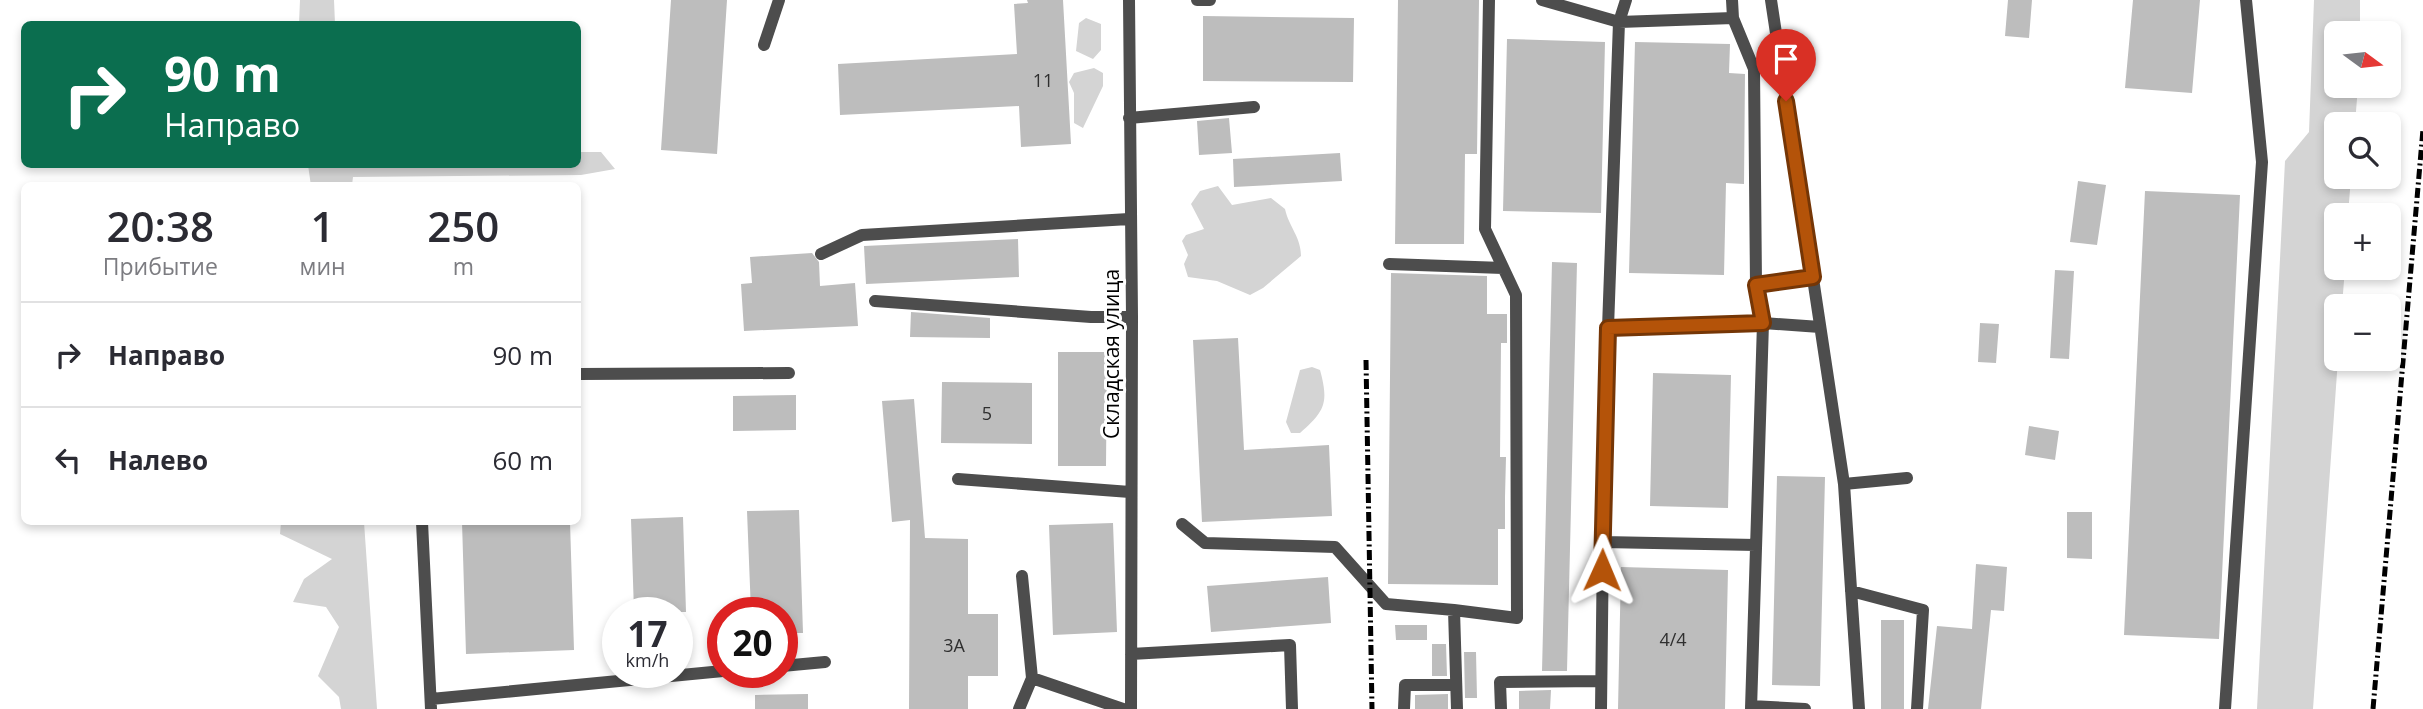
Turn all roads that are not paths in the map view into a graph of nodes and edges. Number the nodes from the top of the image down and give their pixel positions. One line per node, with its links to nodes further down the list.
1 (779, 0): 14 (street)
2 (1129, 0): 16 (street, Складская улица)
3 (1197, 0): 4 (street)
4 (1210, 0)
5 (1489, 0): 20 (street)
6 (1542, 0): 11 (street)
7 (1626, 0): 13 (street)
8 (1732, 0): 12 (street)
9 (1771, 0): 21 (street)
10 (2246, 0): 61 (street)
11 (1566, 4): 13 (street)
12 (1733, 18): 13 (street); 22 (street)
13 (1619, 22): 27 (street)
14 (764, 45)
15 (1254, 107): 16 (street)
16 (1129, 118): 17 (street, Складская улица)
17 (1129, 219): 18 (street); 24 (street, Складская улица)
18 (821, 254)
19 (1390, 264): 20 (street)
20 (1503, 268): 40 (street)
21 (1813, 277): 22 (street); 26 (street)
22 (1756, 285): 25 (street)
23 (875, 301): 24 (street)
24 (1132, 317): 33 (street, Складская улица)
25 (1763, 323): 26 (street); 27 (street); 37 (street)
26 (1820, 327): 32 (street)
27 (1608, 328): 36 (street)
28 (789, 373): 29 (street)
29 (581, 374)
30 (1907, 478): 32 (street)
31 (958, 480): 33 (street)
32 (1844, 484): 39 (street)
33 (1130, 492): 41 (street, Складская улица)
34 (1182, 524): 40 (street)
35 (422, 525): 48 (street)
36 (1603, 542): 37 (street); 46 (street)
37 (1756, 545): 49 (street)
38 (1022, 576): 45 (street)
39 (1851, 591): 59 (street); 60 (street)
40 (1454, 610): 47 (street)
41 (1131, 653): 52 (street, Складская улица); 53 (street)
42 (825, 662): 43 (street)
43 (798, 665)
44 (707, 673): 48 (street)
45 (1032, 678): 50 (street); 51 (street)
46 (1601, 681): 56 (street); 57 (street)
47 (1456, 685): 54 (street); 55 (street)
48 (431, 704)
49 (1751, 708): 58 (street)
50 (1019, 709)
51 (1123, 709)
52 (1131, 709)
53 (1292, 709)
54 (1404, 709)
55 (1457, 709)
56 (1500, 709)
57 (1601, 709)
58 (1805, 709)
59 (1859, 709)
60 (1917, 709)
61 (2225, 709)

